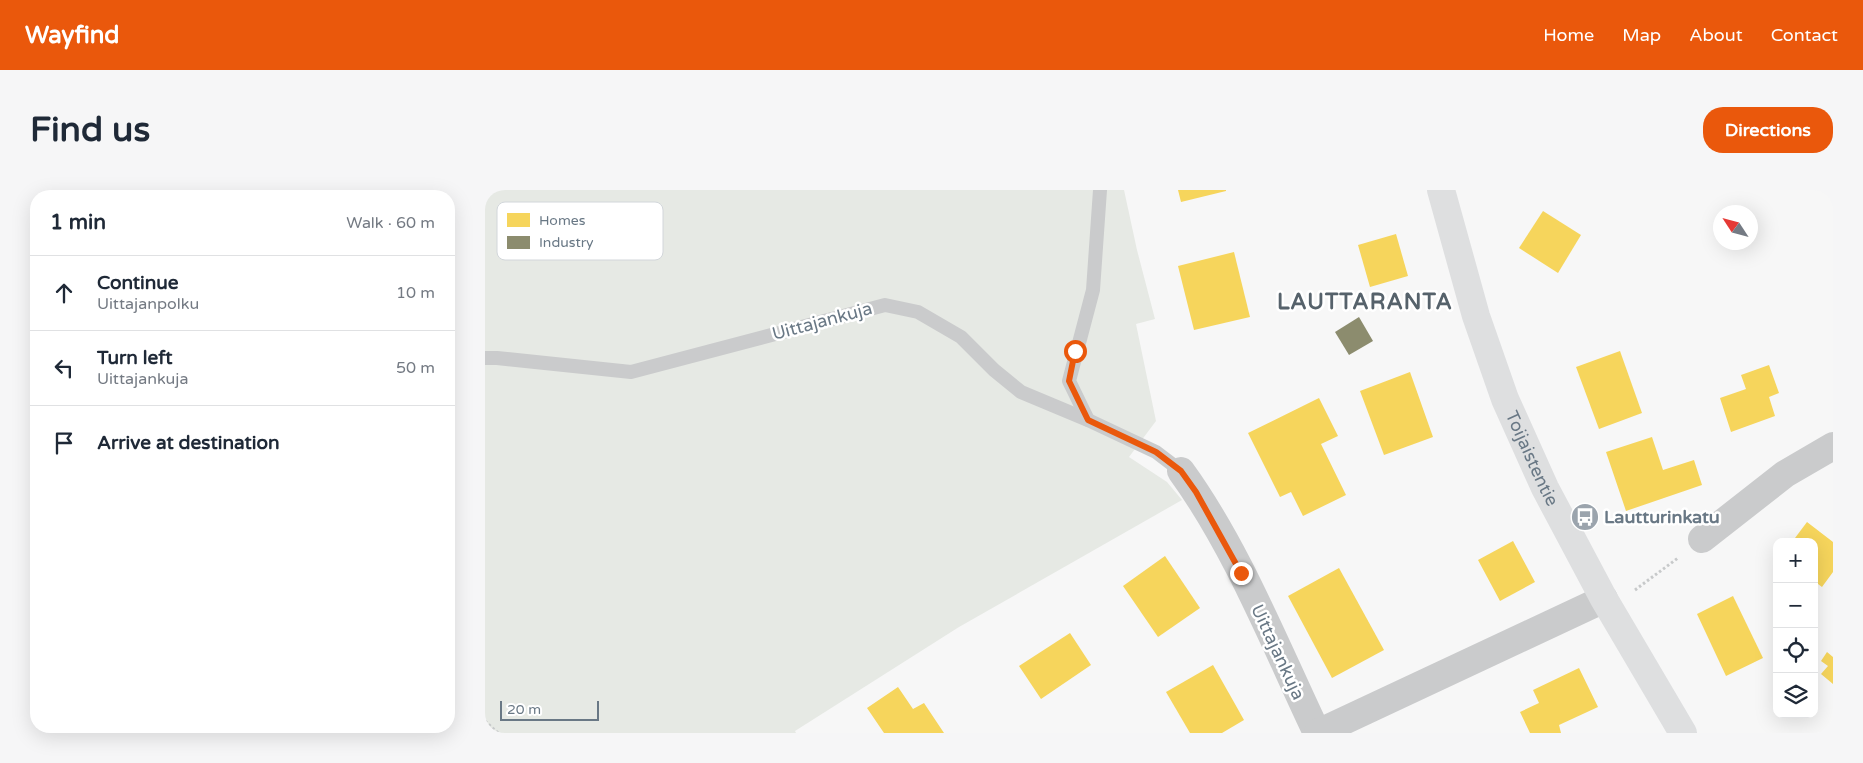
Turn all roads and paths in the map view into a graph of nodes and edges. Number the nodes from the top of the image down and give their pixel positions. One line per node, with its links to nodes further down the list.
1 (1100, 190): 4 (lane)
2 (1441, 190): 8 (street, Toijaistentie)
3 (485, 358): 4 (lane, Uittajankuja)
4 (1088, 420): 6 (lane, Uittajankuja)
5 (1833, 446): 7 (street)
6 (1181, 471): 11 (street, Uittajankuja)
7 (1702, 539): 8 (path)
8 (1616, 597): 11 (street); 12 (street, Toijaistentie)
9 (485, 721): 10 (path)
10 (498, 733)
11 (1317, 733)
12 (1683, 733)

